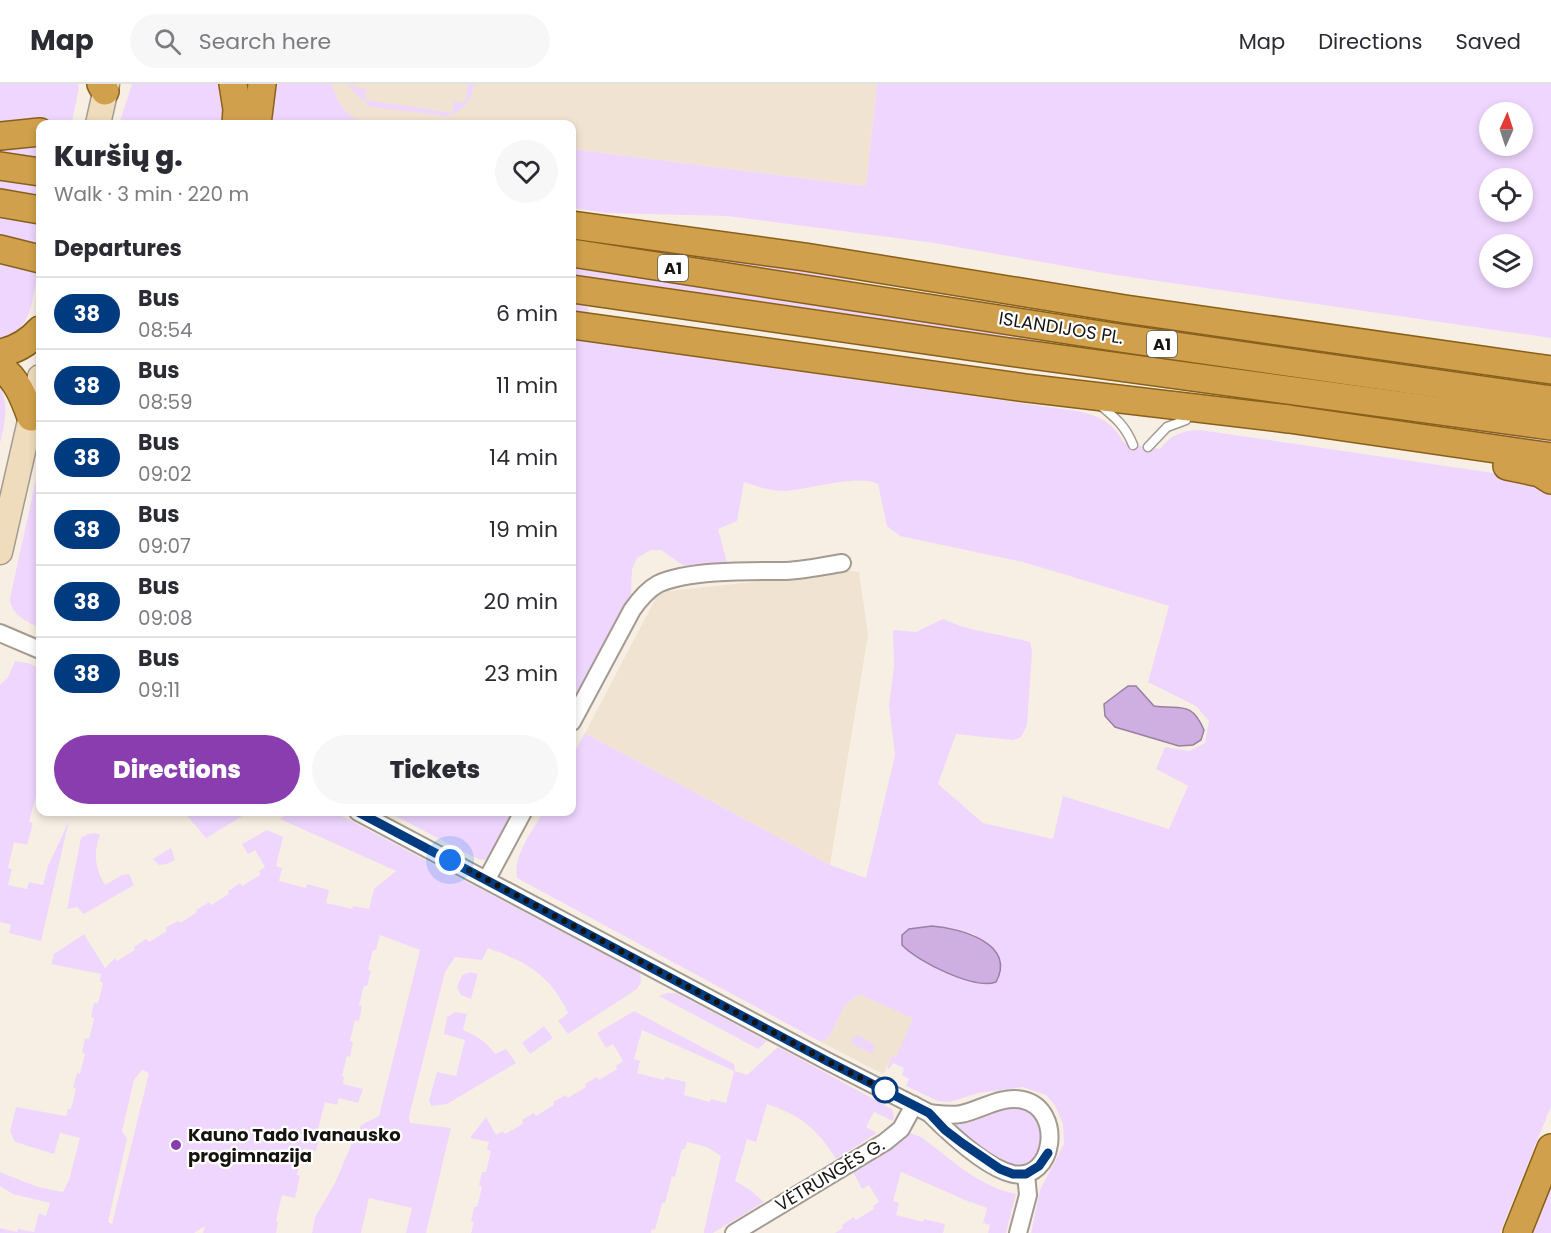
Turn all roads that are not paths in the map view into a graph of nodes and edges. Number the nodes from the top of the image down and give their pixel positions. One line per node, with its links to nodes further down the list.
1 (233, 84): 3 (highway)
2 (261, 85): 4 (highway)
3 (236, 120)
4 (257, 120)
5 (36, 132): 6 (highway)
6 (0, 136)
7 (0, 166): 8 (highway)
8 (36, 171)
9 (0, 203): 10 (highway)
10 (36, 209)
11 (576, 226): 14 (highway)
12 (0, 249): 15 (highway)
13 (576, 255): 16 (highway, ISLANDIJOS PL. / A1)
14 (805, 257): 18 (highway); 23 (highway)
15 (36, 258)
16 (774, 283): 18 (highway); 29 (highway, ISLANDIJOS PL. / A1)
17 (576, 290): 21 (highway, ISLANDIJOS PL. / A1)
18 (1125, 309): 26 (highway)
19 (576, 326): 28 (highway)
20 (36, 334): 22 (highway)
21 (1009, 352): 25 (highway, ISLANDIJOS PL. / A1); 27 (highway)
22 (0, 353)
23 (1551, 354)
24 (0, 366): 31 (highway)
25 (1135, 369): 27 (highway); 34 (highway, ISLANDIJOS PL. / A1)
26 (1551, 370)
27 (1103, 375): 28 (highway); 32 (highway)
28 (1026, 388): 30 (highway); 32 (highway)
29 (1551, 400)
30 (1101, 406): 33 (highway); 35 (lane)
31 (36, 413): 39 (main road)
32 (1289, 419): 37 (highway)
33 (1186, 420): 36 (lane); 38 (highway)
34 (1551, 426)
35 (1133, 445)
36 (1148, 447)
37 (1551, 457)
38 (1551, 480)
39 (0, 552)
40 (842, 563): 43 (street)
41 (0, 633): 42 (street)
42 (36, 648)
43 (576, 715)
44 (366, 816): 46 (street)
45 (521, 816): 46 (street)
46 (487, 879): 47 (street)
47 (922, 1109): 49 (street); 49 (street); 50 (street, VĖTRUNGĖS G.)
48 (1551, 1148): 52 (highway)
49 (1026, 1174): 51 (street)
50 (734, 1233)
51 (1018, 1233)
52 (1517, 1233)

